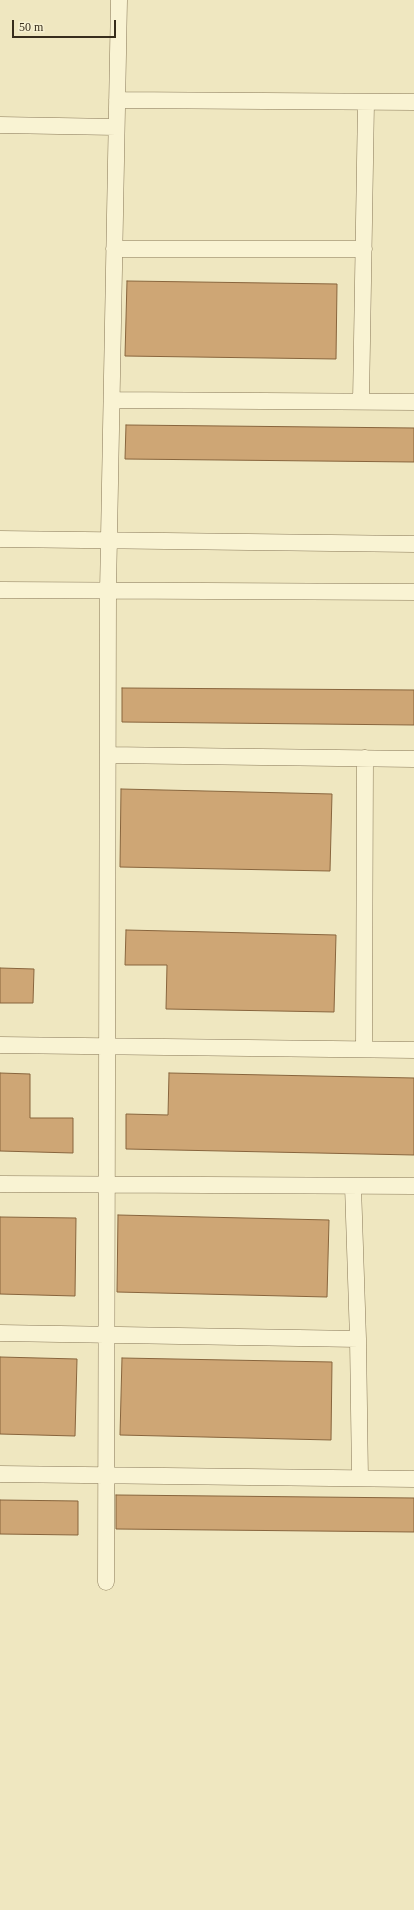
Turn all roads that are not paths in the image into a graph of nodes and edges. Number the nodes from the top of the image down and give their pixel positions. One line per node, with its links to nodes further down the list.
1 (118, 0): 2 (street)
2 (117, 100): 4 (street); 6 (street)
3 (414, 102): 4 (street)
4 (366, 103): 8 (street)
5 (0, 125): 6 (street)
6 (116, 127): 7 (street)
7 (114, 249): 8 (street); 9 (street)
8 (364, 249): 10 (street)
9 (112, 400): 10 (street); 13 (street)
10 (361, 401): 11 (street)
11 (414, 402)
12 (0, 539): 13 (street)
13 (109, 539): 14 (street); 16 (street)
14 (414, 544)
15 (0, 590): 16 (street)
16 (108, 591): 17 (street); 18 (street)
17 (414, 592)
18 (108, 754): 19 (street); 22 (street)
19 (365, 758): 20 (street); 23 (street)
20 (414, 759)
21 (0, 1045): 22 (street)
22 (107, 1046): 23 (street); 26 (street)
23 (364, 1049): 24 (street)
24 (414, 1050)
25 (0, 1184): 26 (street)
26 (107, 1184): 27 (street); 30 (street)
27 (353, 1186): 28 (street); 31 (street)
28 (414, 1186)
29 (0, 1333): 30 (street)
30 (106, 1335): 31 (street); 33 (street)
31 (358, 1339): 34 (street)
32 (0, 1474): 33 (street)
33 (106, 1476): 34 (street); 36 (street)
34 (360, 1478): 35 (street)
35 (414, 1479)
36 (106, 1582)

